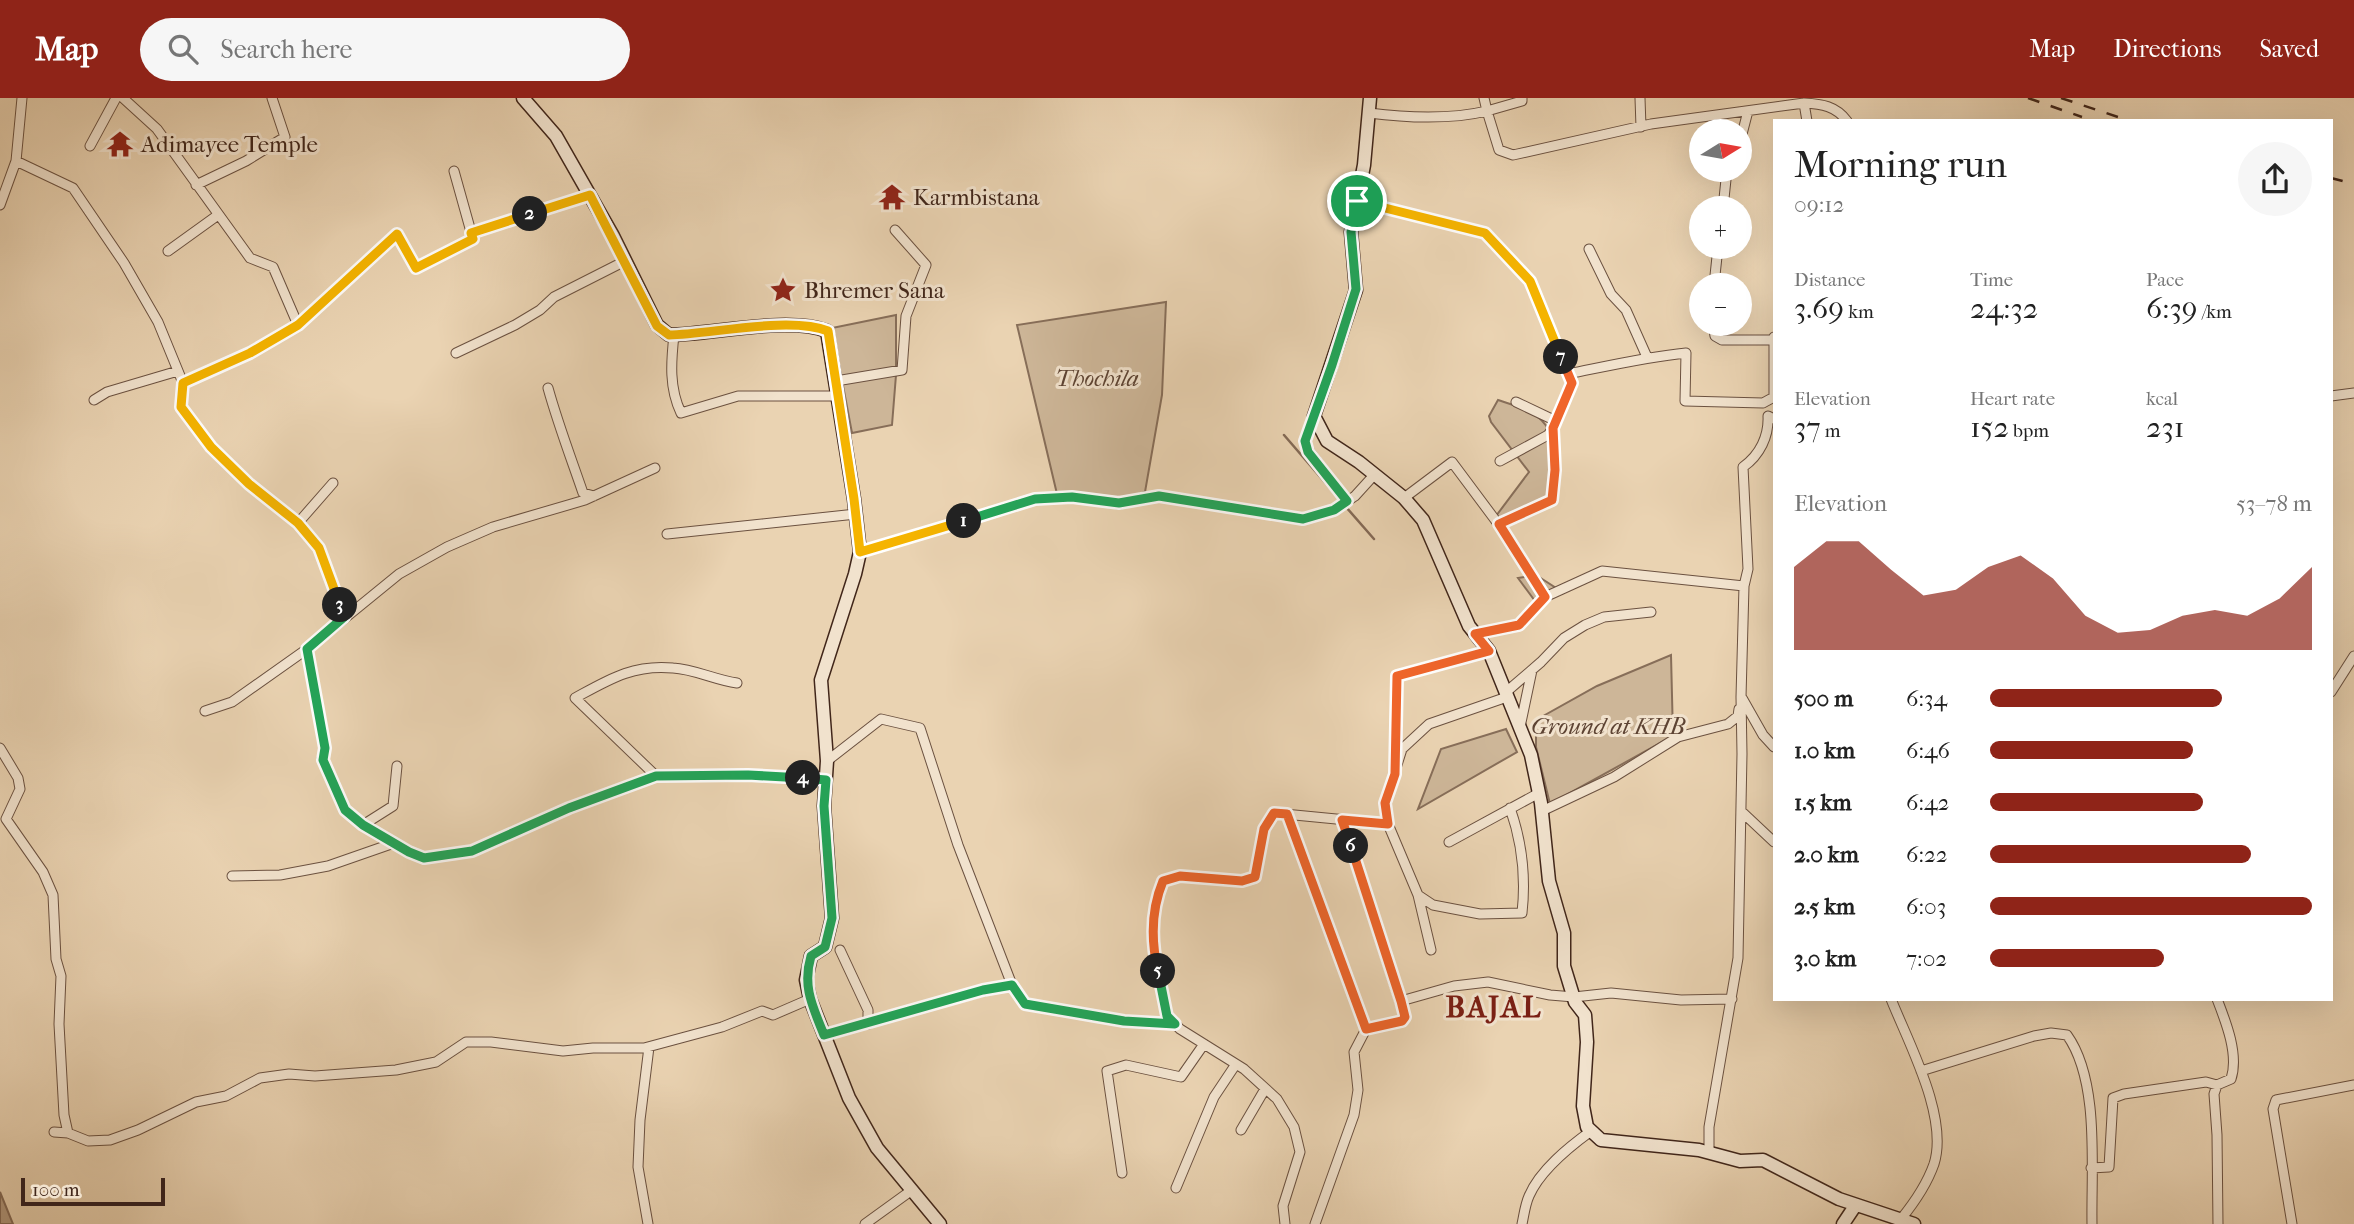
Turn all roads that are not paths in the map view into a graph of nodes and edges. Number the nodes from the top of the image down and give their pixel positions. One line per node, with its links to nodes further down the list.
1 (22, 98): 20 (street)
2 (116, 98): 19 (street)
3 (123, 98): 22 (street)
4 (272, 98): 22 (street)
5 (523, 98): 23 (street)
6 (1370, 98): 14 (street)
7 (1485, 98): 12 (street)
8 (1522, 98): 12 (street)
9 (1640, 98): 18 (street)
10 (1821, 101): 11 (street); 17 (street)
11 (1804, 103): 13 (street); 16 (street)
12 (1487, 111): 14 (street); 18 (street)
13 (1748, 111): 15 (street); 18 (street)
14 (1369, 113): 24 (street)
15 (1746, 119)
16 (1807, 119)
17 (1846, 119)
18 (1641, 127)
19 (90, 146)
20 (16, 161): 25 (street); 38 (street)
21 (454, 171): 28 (street)
22 (196, 185): 26 (street)
23 (590, 195): 28 (street); 31 (street)
24 (1357, 201): 39 (street); 49 (street)
25 (0, 205)
26 (218, 215): 30 (street); 32 (street)
27 (895, 230): 40 (street)
28 (471, 233): 32 (street)
29 (1589, 249): 37 (street)
30 (168, 251)
31 (625, 261): 33 (street); 36 (street)
32 (298, 325): 41 (street)
33 (674, 335): 40 (street); 44 (street)
34 (1715, 336): 35 (street)
35 (1773, 337)
36 (456, 353)
37 (1647, 357): 39 (street); 46 (street)
38 (178, 371): 41 (street); 47 (street)
39 (1569, 374): 51 (street)
40 (836, 381): 44 (street)
41 (183, 383): 60 (street)
42 (548, 388): 56 (street)
43 (2354, 393): 45 (street)
44 (839, 396): 59 (street)
45 (2333, 396)
46 (1773, 398)
47 (94, 400)
48 (1516, 402): 51 (street)
49 (1314, 416): 54 (street); 58 (street)
50 (1771, 417): 64 (street)
51 (1555, 424): 52 (street); 61 (street)
52 (1500, 461)
53 (655, 468): 56 (street)
54 (1375, 474): 57 (street); 58 (street)
55 (332, 483): 60 (street)
56 (594, 496): 67 (street)
57 (1404, 498): 61 (street); 68 (street)
58 (1344, 504): 63 (street)
59 (856, 514): 62 (street); 63 (street)
60 (298, 523): 67 (street)
61 (1499, 524): 65 (street)
62 (667, 534)
63 (860, 552): 83 (street)
64 (1744, 586): 65 (street); 76 (street)
65 (1545, 597): 68 (street)
66 (1651, 612): 72 (street)
67 (344, 617): 69 (street)
68 (1475, 634): 70 (street)
69 (307, 649): 77 (street); 95 (street)
70 (1489, 651): 75 (street); 85 (street)
71 (2354, 656): 74 (street)
72 (1532, 670): 75 (street); 79 (street)
73 (737, 683): 86 (street)
74 (2334, 683)
75 (1506, 695): 79 (street); 85 (street)
76 (1741, 697): 78 (street); 80 (street); 90 (street)
77 (205, 710)
78 (1741, 720): 80 (street); 91 (street)
79 (1520, 727): 88 (street)
80 (1763, 734): 81 (street)
81 (1773, 746)
82 (0, 748): 124 (street)
83 (827, 761): 87 (street); 103 (street)
84 (397, 766): 95 (street)
85 (1395, 774): 94 (street)
86 (656, 776): 87 (street); 98 (street)
87 (826, 780): 105 (street)
88 (1539, 793): 89 (street); 90 (street)
89 (1510, 808): 97 (street); 100 (street)
90 (1542, 811): 104 (street)
91 (1741, 811): 96 (street); 106 (street)
92 (1287, 814): 93 (street); 111 (street); 112 (street)
93 (1342, 820): 94 (street); 107 (street)
94 (1388, 824): 100 (street)
95 (363, 825): 98 (street)
96 (1773, 841)
97 (1449, 842)
98 (394, 843): 99 (street)
99 (232, 876)
100 (1418, 895): 102 (street)
101 (840, 950): 110 (street)
102 (1431, 950)
103 (1012, 985): 110 (street); 111 (street)
104 (1574, 997): 106 (street); 107 (street); 123 (street)
105 (810, 999): 113 (street); 115 (street)
106 (1732, 999): 125 (street)
107 (1401, 1001): 112 (street)
108 (1892, 1001): 117 (street)
109 (2218, 1001): 118 (street)
110 (868, 1024): 113 (street)
111 (1175, 1024): 114 (street)
112 (1366, 1029): 136 (street)
113 (824, 1035): 129 (street)
114 (1205, 1044): 116 (street); 127 (street)
115 (649, 1047): 124 (street); 132 (street)
116 (1236, 1064): 120 (street); 128 (street)
117 (1921, 1071): 126 (street); 131 (street)
118 (2217, 1085): 126 (street); 140 (street)
119 (2354, 1085): 141 (street)
120 (1265, 1089): 121 (street); 135 (street)
121 (1241, 1130)
122 (54, 1132): 124 (street)
123 (1591, 1132): 125 (street); 137 (street)
124 (68, 1133)
125 (1709, 1152): 130 (street)
126 (2091, 1168): 139 (street)
127 (1122, 1173)
128 (1176, 1188)
129 (912, 1191): 133 (street); 134 (street)
130 (1855, 1206): 131 (street); 138 (street)
131 (1907, 1222)
132 (648, 1224)
133 (865, 1224)
134 (940, 1224)
135 (1285, 1224)
136 (1315, 1224)
137 (1522, 1224)
138 (1843, 1224)
139 (2092, 1224)
140 (2218, 1224)
141 (2292, 1224)

